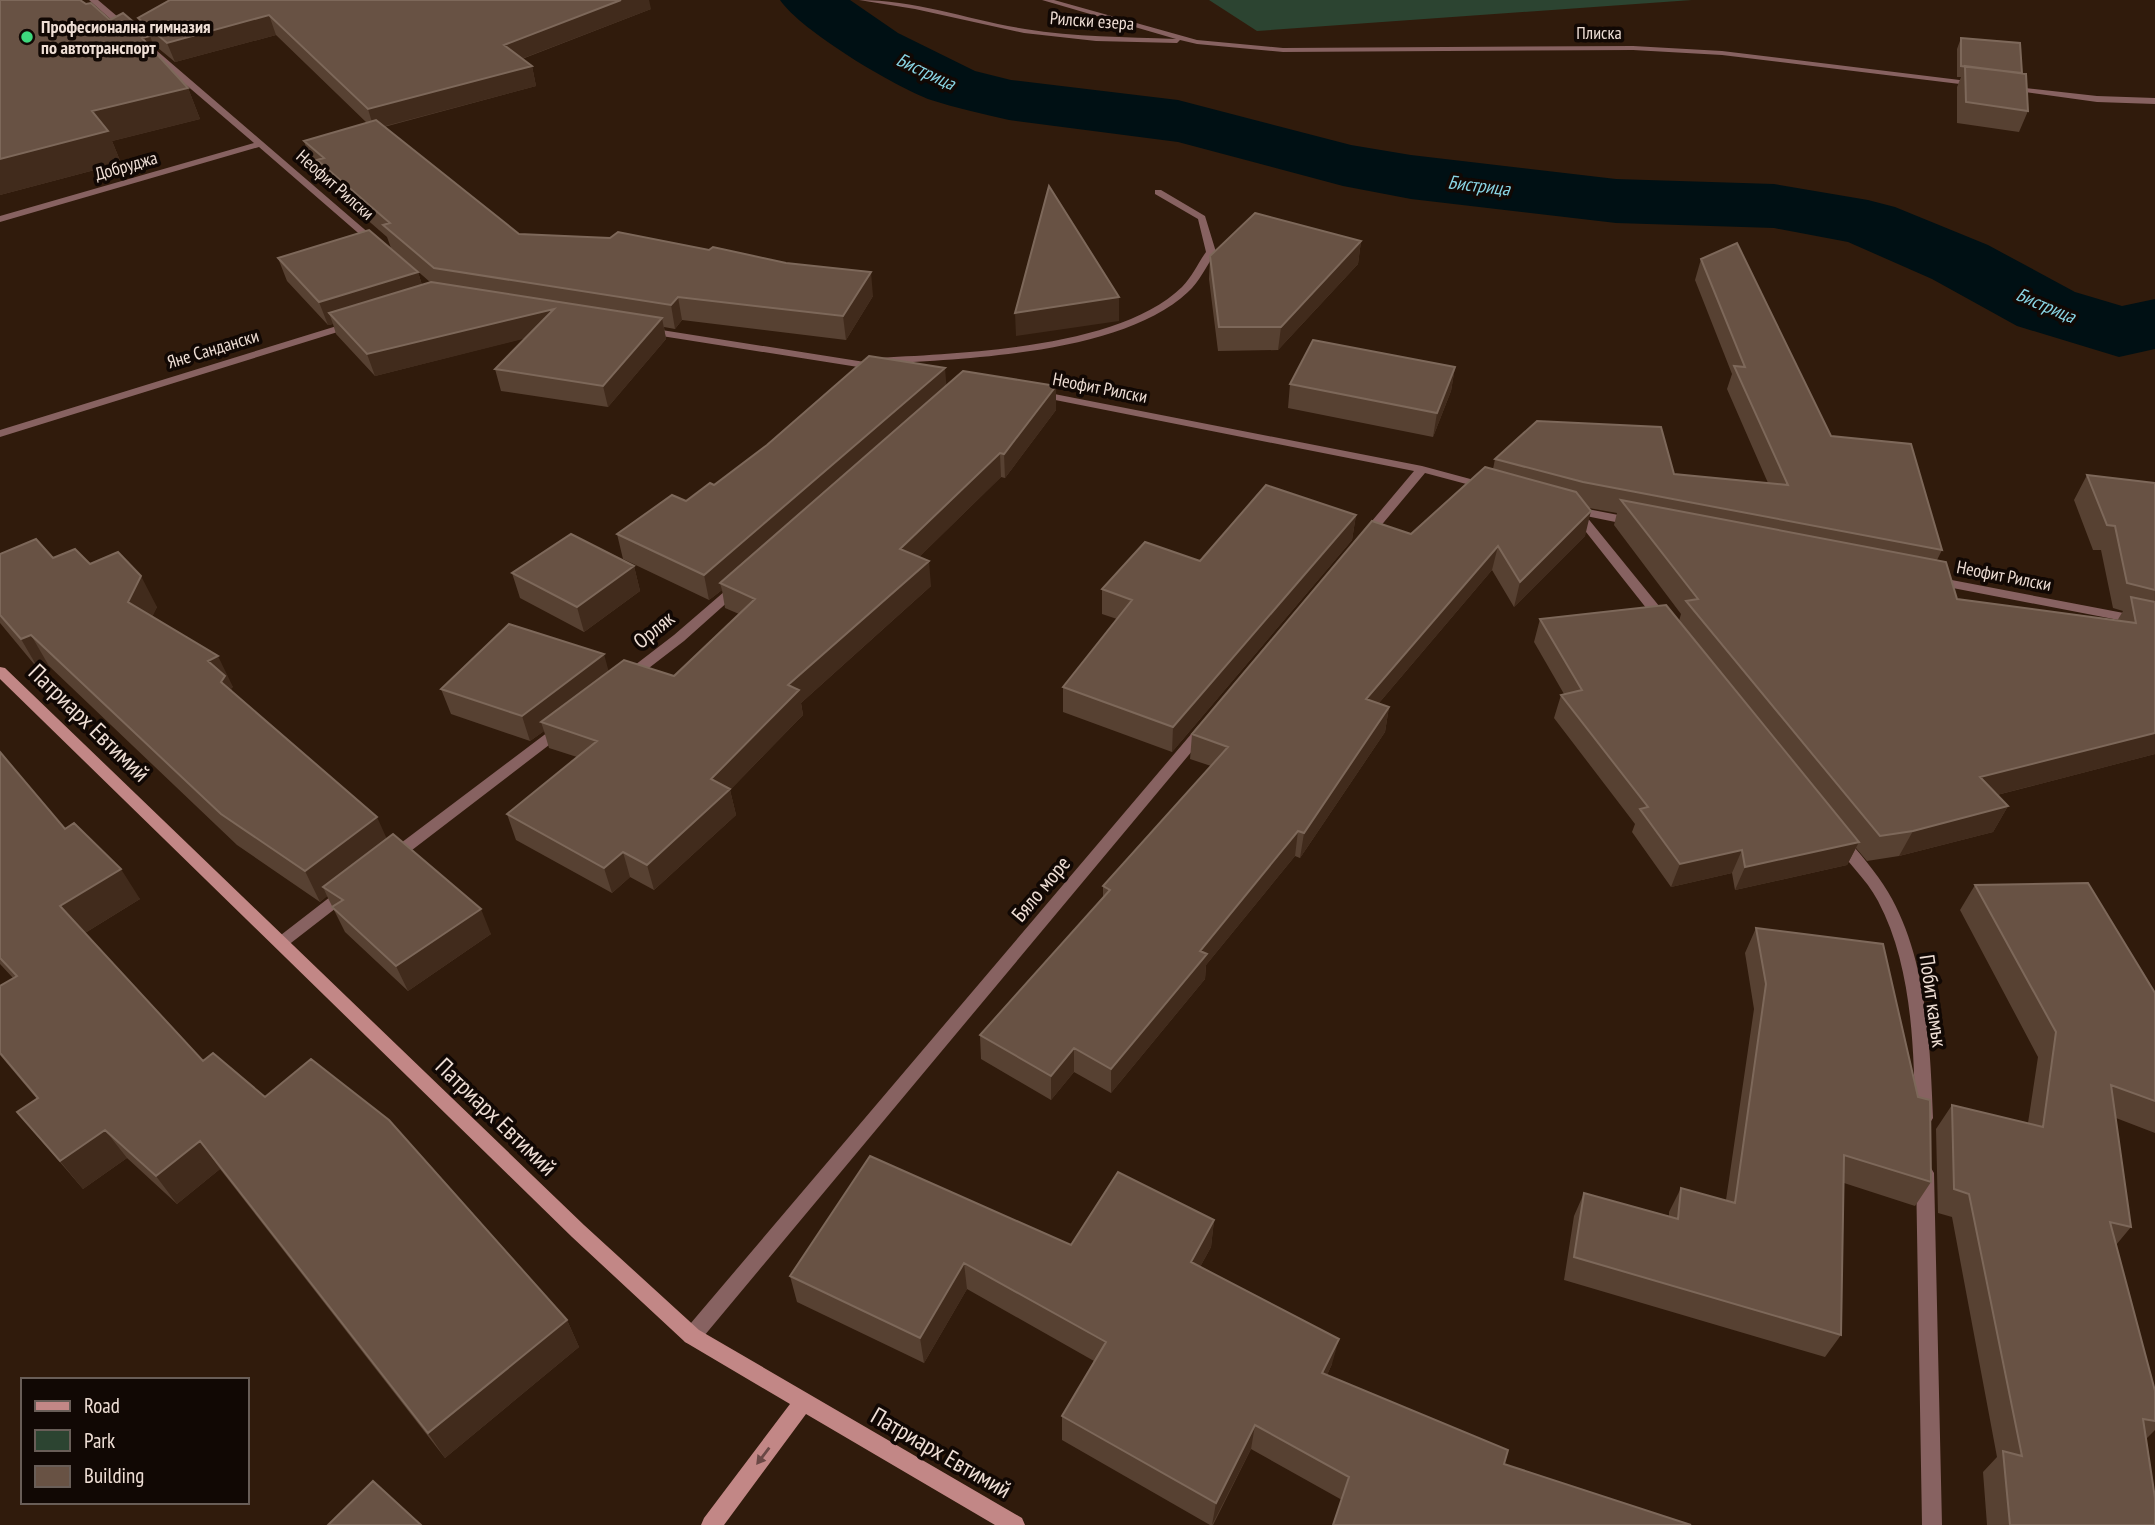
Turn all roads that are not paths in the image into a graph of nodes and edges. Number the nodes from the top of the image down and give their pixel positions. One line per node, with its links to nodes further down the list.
1 (93, 0): 8 (street, Неофит Рилски)
2 (863, 0): 4 (street, Рилски езера)
3 (1046, 0): 4 (street, Плиска)
4 (1197, 42): 5 (street, Плиска)
5 (1990, 86)
6 (2003, 87): 7 (street)
7 (2155, 101)
8 (261, 144): 10 (street, Добруджа); 11 (street, Неофит Рилски)
9 (1158, 192): 14 (street)
10 (0, 219)
11 (386, 252)
12 (371, 318): 17 (street, Яне Сандански)
13 (640, 330): 14 (street)
14 (842, 362): 15 (street)
15 (906, 372)
16 (1025, 392): 18 (street, Неофит Рилски)
17 (0, 434)
18 (1422, 469): 19 (street, Неофит Рилски); 21 (street)
19 (1499, 489)
20 (1642, 524): 25 (street)
21 (1350, 554)
22 (752, 574): 27 (street, Орляк)
23 (1926, 578): 24 (street, Неофит Рилски)
24 (2155, 623)
25 (1677, 637)
26 (0, 671): 33 (street, Патриарх Евтимий)
27 (613, 689)
28 (1215, 715): 34 (street, Бяло море)
29 (569, 723): 31 (street)
30 (1830, 827): 38 (street, Побит камък)
31 (381, 866)
32 (359, 883): 33 (street)
33 (282, 942): 34 (street, Патриарх Евтимий)
34 (692, 1336): 35 (street, Патриарх Евтимий)
35 (804, 1401): 36 (street, one-way to 36); 37 (street, Патриарх Евтимий)
36 (711, 1525)
37 (1015, 1525)
38 (1932, 1525)

